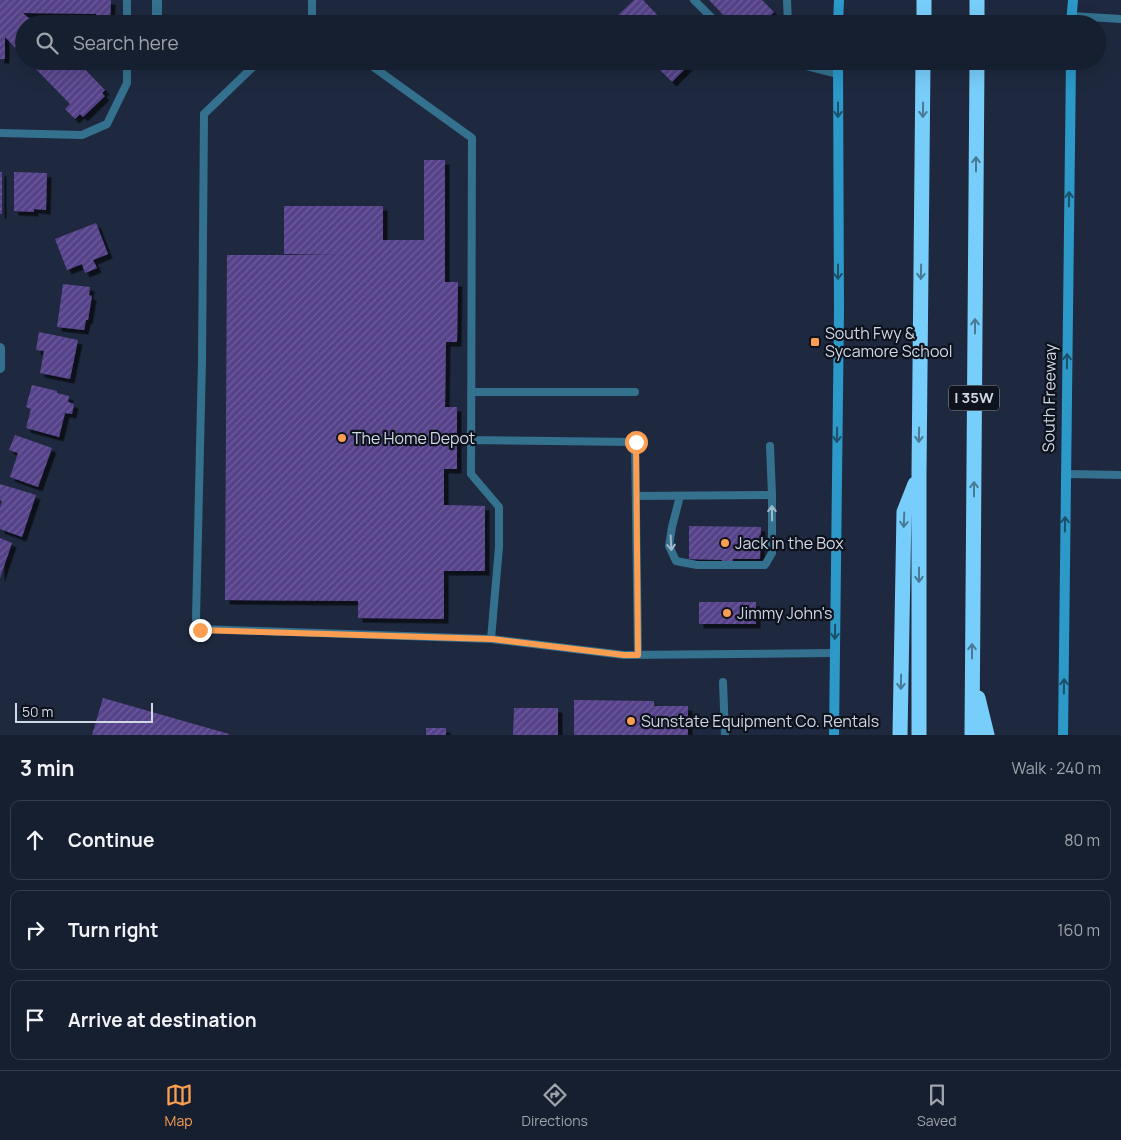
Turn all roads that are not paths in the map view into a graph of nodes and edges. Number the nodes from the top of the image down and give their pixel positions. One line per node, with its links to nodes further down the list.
1 (127, 0): 10 (lane)
2 (157, 0): 11 (street)
3 (312, 0): 12 (lane)
4 (694, 0): 13 (lane)
5 (787, 0): 14 (lane)
6 (839, 0): 15 (main road)
7 (924, 0): 16 (highway)
8 (977, 0): 17 (highway)
9 (1071, 0): 18 (main road)
10 (127, 15)
11 (157, 15)
12 (312, 15)
13 (709, 15)
14 (788, 15)
15 (838, 15)
16 (924, 15)
17 (977, 15)
18 (1071, 15)
19 (1106, 19): 20 (lane)
20 (1121, 19)
21 (127, 70): 30 (lane)
22 (250, 70): 43 (lane)
23 (378, 70): 33 (lane)
24 (822, 70): 29 (lane)
25 (838, 70): 29 (main road)
26 (923, 70): 37 (highway, one-way to 37)
27 (977, 70): 46 (highway, I 35W, one-way to 27)
28 (1071, 70): 38 (main road, South Freeway, one-way to 28)
29 (838, 74): 44 (main road, one-way to 44)
30 (0, 133)
31 (0, 348): 32 (street)
32 (0, 368)
33 (471, 392): 34 (lane); 35 (lane)
34 (636, 392)
35 (471, 440): 41 (lane); 43 (lane)
36 (770, 446): 40 (lane)
37 (918, 474): 50 (highway, one-way to 50); 51 (highway, one-way to 51)
38 (1066, 474): 39 (lane); 54 (main road, South Freeway, one-way to 38)
39 (1121, 475)
40 (772, 495): 42 (lane); 42 (lane, one-way to 40)
41 (636, 496): 42 (lane); 45 (lane)
42 (680, 496)
43 (492, 639): 45 (lane)
44 (835, 653): 45 (lane); 49 (main road)
45 (638, 655)
46 (972, 674): 52 (highway, I 35W); 53 (highway)
47 (723, 682): 48 (lane)
48 (724, 735)
49 (834, 735)
50 (900, 735)
51 (919, 735)
52 (972, 735)
53 (987, 735)
54 (1063, 735)

